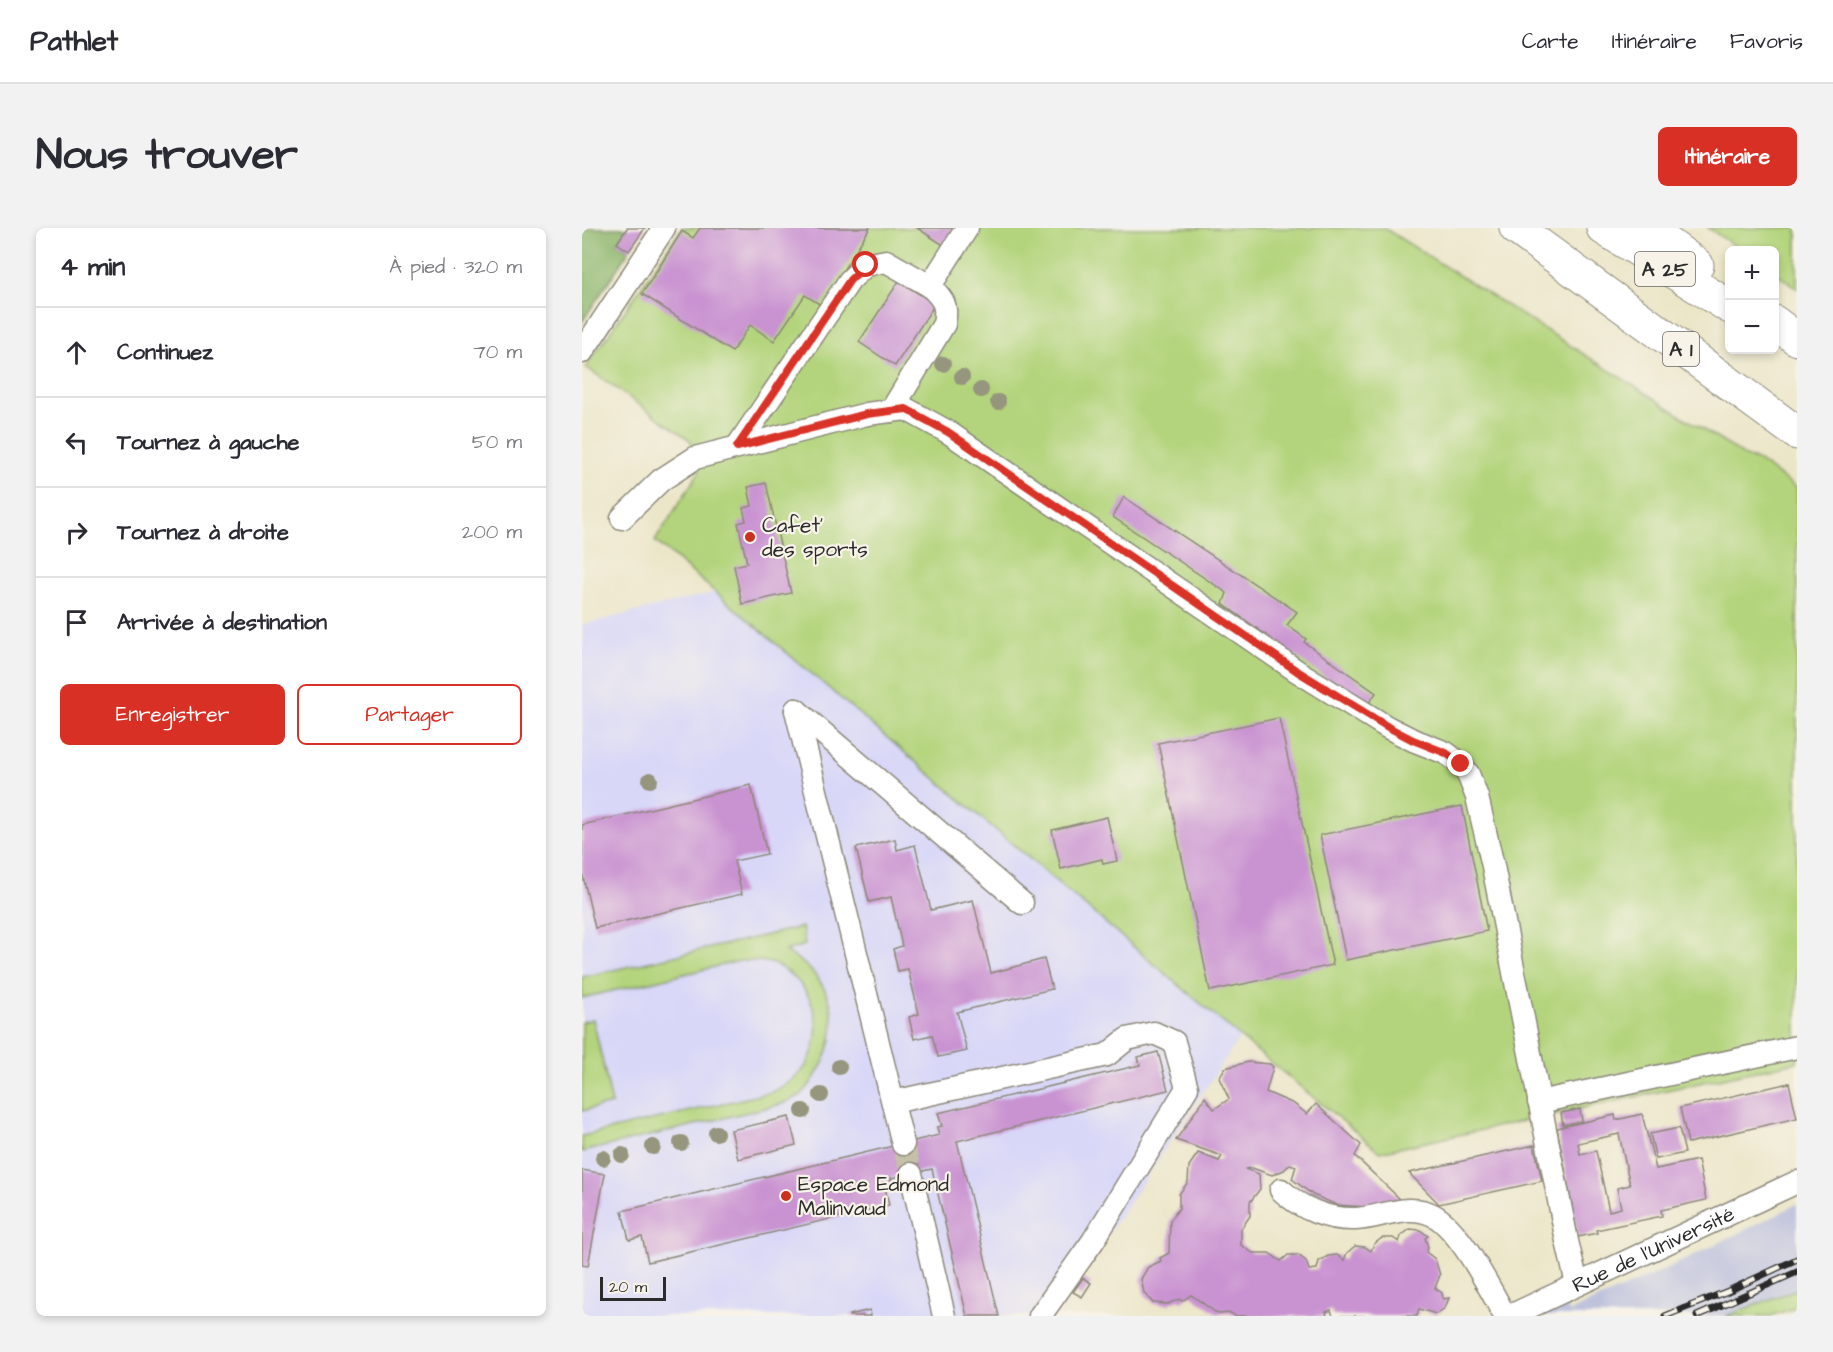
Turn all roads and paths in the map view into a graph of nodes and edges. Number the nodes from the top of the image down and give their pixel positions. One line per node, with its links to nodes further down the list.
1 (663, 228): 15 (lane)
2 (967, 228): 9 (lane)
3 (1498, 228): 7 (highway)
4 (1516, 228): 7 (highway)
5 (1603, 228): 10 (highway, A 25)
6 (1647, 228): 8 (highway)
7 (1565, 264): 17 (highway, A 1)
8 (1725, 285)
9 (930, 286): 16 (lane); 18 (lane)
10 (1725, 304)
11 (1779, 326): 13 (highway)
12 (1779, 337): 14 (highway)
13 (1797, 339)
14 (1797, 348)
15 (582, 351)
16 (891, 411): 18 (lane); 23 (lane)
17 (1797, 433)
18 (737, 447): 19 (lane)
19 (622, 518)
20 (1022, 903): 22 (lane)
21 (1797, 1047): 23 (lane)
22 (893, 1102): 24 (lane); 30 (lane)
23 (1539, 1102): 28 (lane)
24 (903, 1144)
25 (910, 1174): 29 (lane)
26 (1797, 1182): 28 (lane, Rue de l'Université)
27 (1281, 1190): 31 (lane)
28 (1577, 1284): 32 (lane, Rue de l'Université)
29 (944, 1316)
30 (1040, 1316)
31 (1505, 1316)
32 (1510, 1316)

